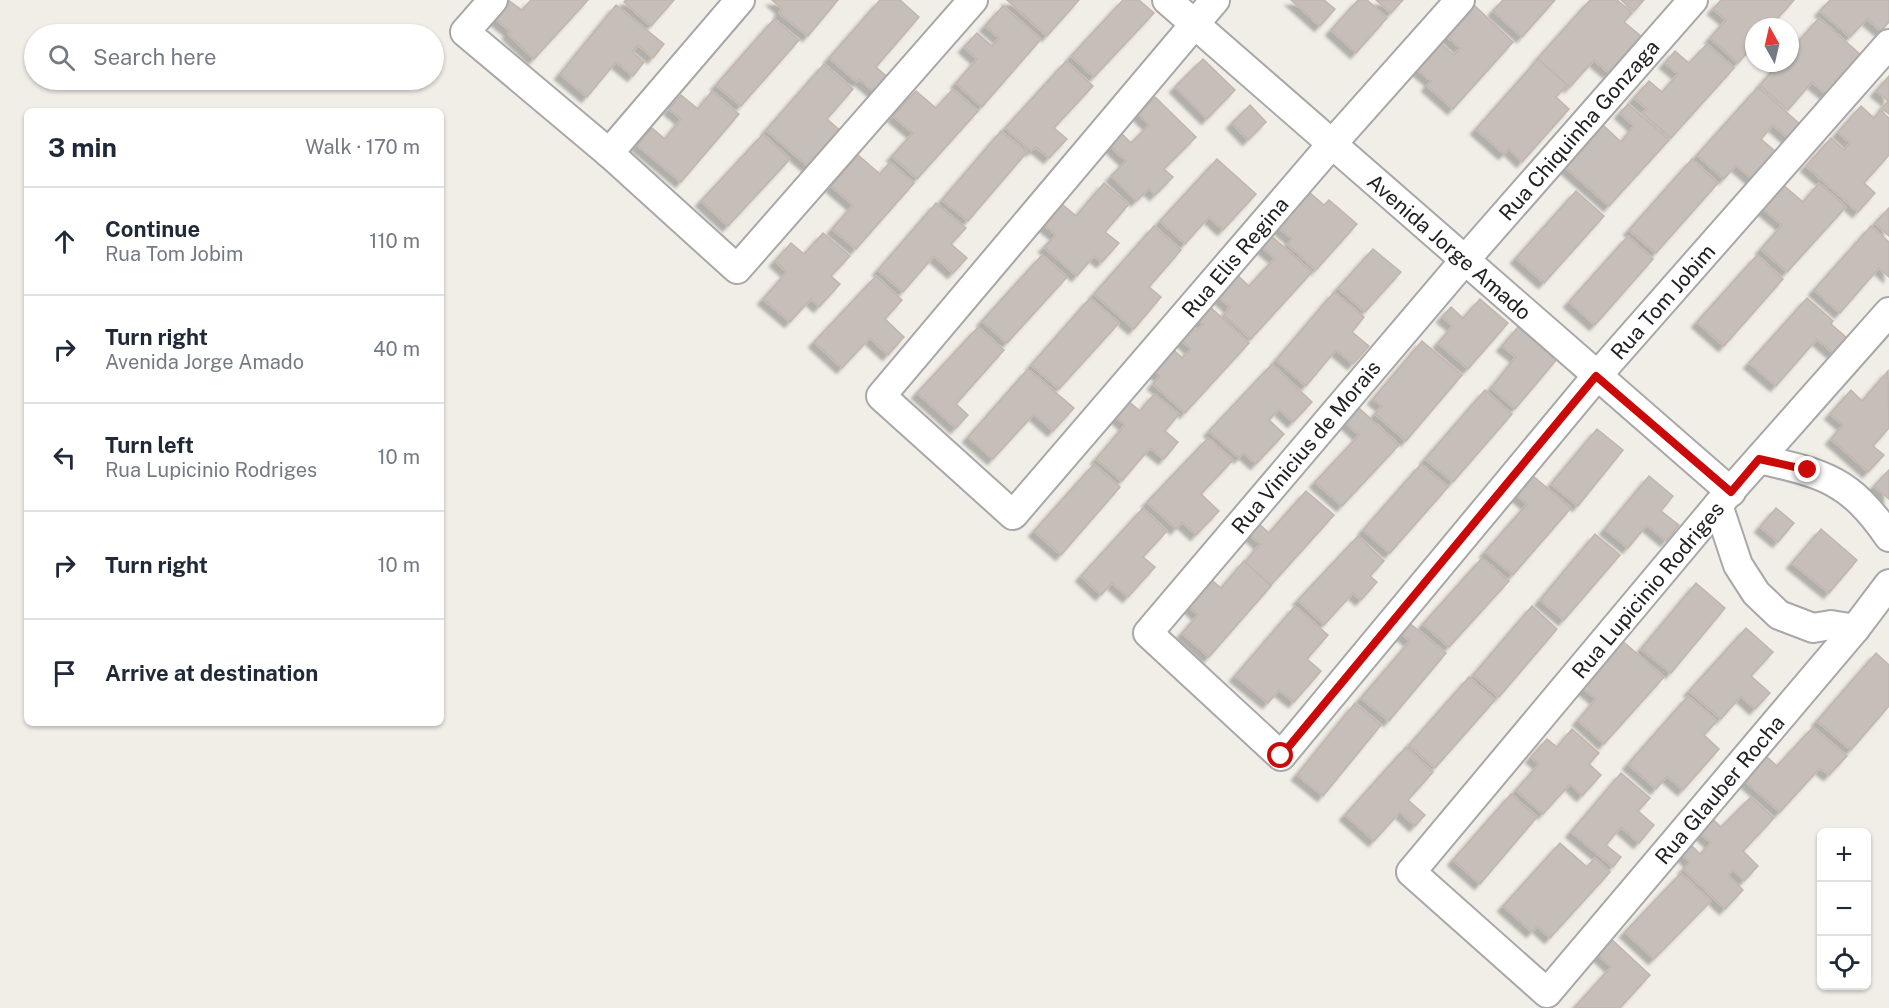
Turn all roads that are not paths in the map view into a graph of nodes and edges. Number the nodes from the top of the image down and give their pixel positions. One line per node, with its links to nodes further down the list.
1 (493, 0): 11 (street)
2 (740, 0): 11 (street)
3 (973, 0): 11 (street)
4 (1167, 0): 8 (street, Avenida Jorge Amado)
5 (1215, 0): 8 (street)
6 (1460, 0): 10 (street, Rua Elis Regina)
7 (1694, 0): 12 (street, Rua Chiquinha Gonzaga)
8 (1194, 24): 10 (street, Avenida Jorge Amado); 10 (street, Rua Elis Regina)
9 (1889, 44): 14 (street, Rua Tom Jobim)
10 (1331, 145): 12 (street, Avenida Jorge Amado)
11 (609, 153)
12 (1464, 261): 14 (street, Avenida Jorge Amado); 20 (street, Rua Vinicius de Morais)
13 (1889, 312): 15 (street, Rua Lupicinio Rodriges)
14 (1596, 376): 16 (street, Avenida Jorge Amado); 20 (street, Rua Tom Jobim)
15 (1759, 459): 16 (street, Rua Lupicinio Rodriges); 17 (street)
16 (1725, 499): 19 (street); 21 (street, Rua Lupicinio Rodriges)
17 (1889, 537)
18 (1884, 601): 19 (street, Rua Glauber Rocha)
19 (1856, 628): 21 (street, Rua Glauber Rocha)
20 (1148, 633)
21 (1547, 993)

